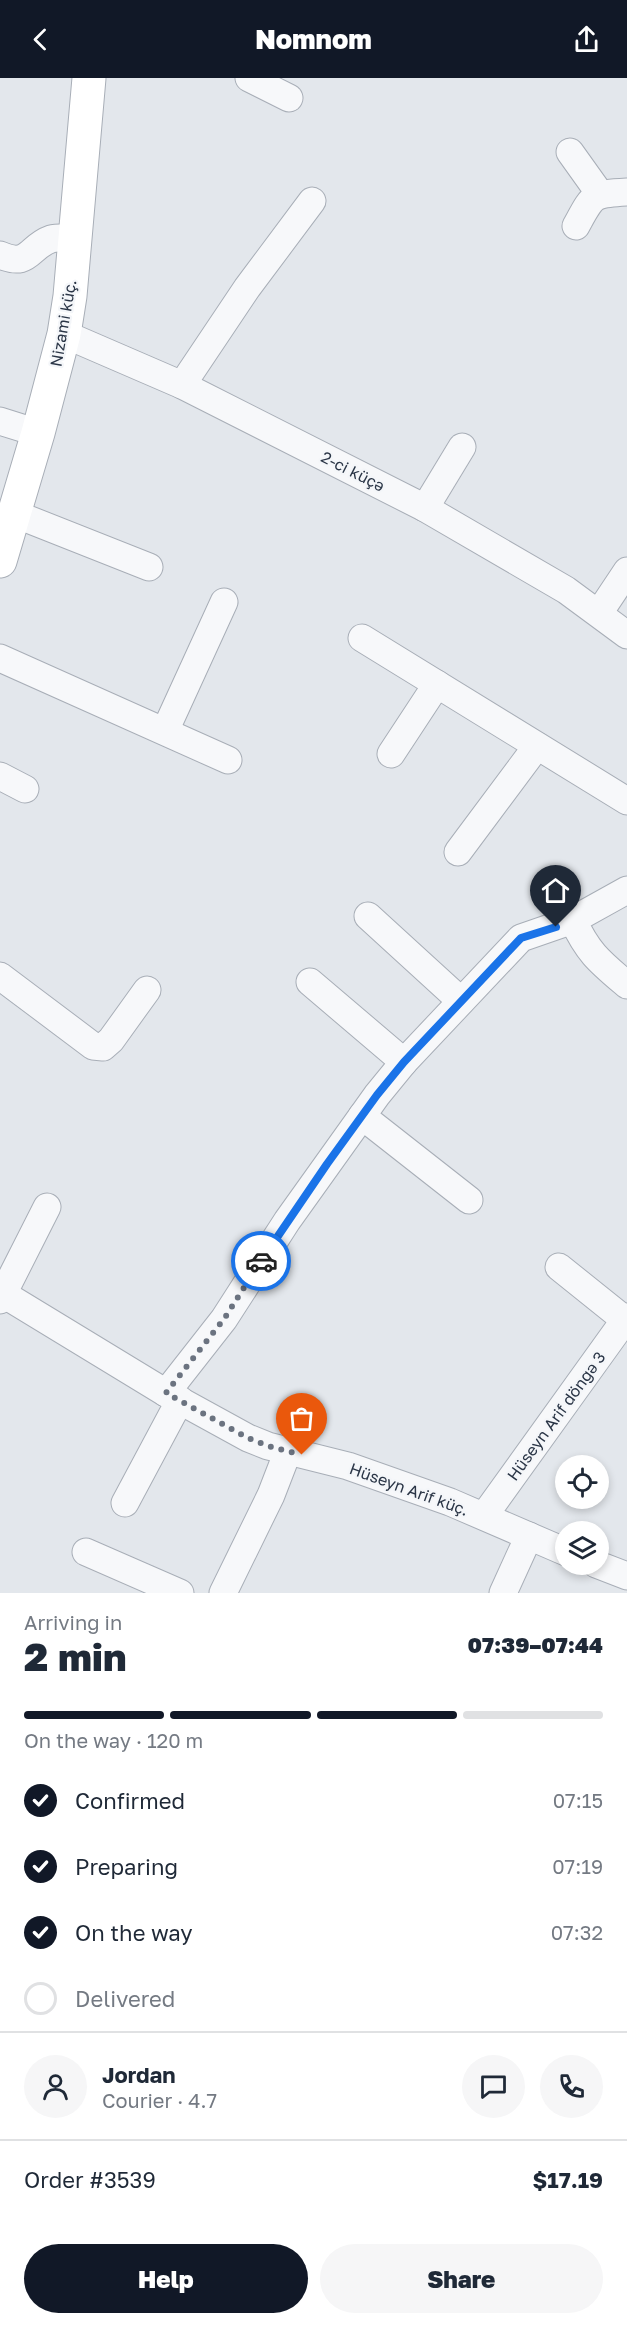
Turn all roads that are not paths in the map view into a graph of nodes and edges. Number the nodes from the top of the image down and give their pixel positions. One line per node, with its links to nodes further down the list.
1 (89, 78): 9 (street, Nizami küç.)
2 (249, 78): 3 (street)
3 (289, 98)
4 (570, 152): 6 (street)
5 (627, 192): 6 (street)
6 (600, 194): 8 (street)
7 (312, 201): 12 (street)
8 (576, 226)
9 (75, 238): 10 (street); 11 (street, Nizami küç.)
10 (0, 255)
11 (64, 334): 12 (street, 2-ci küçə); 14 (street, Nizami küç.)
12 (182, 385): 16 (street, 2-ci küçə)
13 (0, 421): 14 (street)
14 (38, 433): 17 (street, Nizami küç.)
15 (462, 447): 16 (street)
16 (425, 508): 22 (street, 2-ci küçə)
17 (15, 514): 18 (street, Nizami küç.); 19 (street)
18 (0, 561)
19 (149, 567)
20 (627, 571): 22 (street)
21 (224, 602): 27 (street)
22 (599, 613): 23 (street, 2-ci küçə)
23 (627, 635)
24 (362, 638): 26 (street)
25 (0, 658): 27 (street)
26 (437, 684): 28 (street); 29 (street)
27 (165, 731): 30 (street)
28 (537, 746): 33 (street); 34 (street)
29 (391, 754)
30 (228, 760)
31 (0, 776): 32 (street)
32 (24, 789)
33 (627, 801)
34 (458, 852)
35 (627, 890): 37 (street)
36 (368, 916): 42 (street)
37 (573, 920): 40 (street); 42 (street)
38 (0, 976): 41 (street)
39 (310, 982): 43 (street)
40 (627, 985)
41 (147, 990)
42 (461, 1001): 43 (street)
43 (404, 1062): 44 (street)
44 (362, 1116): 45 (street); 50 (street)
45 (469, 1200)
46 (47, 1207): 48 (street)
47 (559, 1267): 49 (street)
48 (1, 1295): 50 (street, Hüseyn Arif küç.)
49 (626, 1318): 53 (street, Hüseyn Arif döngə 3)
50 (173, 1396): 51 (street, Hüseyn Arif küç.); 52 (street)
51 (288, 1451): 53 (street, Hüseyn Arif küç.); 60 (street)
52 (125, 1503)
53 (484, 1516): 54 (street, Hüseyn Arif küç.)
54 (529, 1536): 55 (street, Hüseyn Arif küç.); 61 (street)
55 (555, 1547)
56 (86, 1552): 59 (street)
57 (609, 1569): 58 (street)
58 (627, 1576)
59 (180, 1593)
60 (223, 1593)
61 (503, 1593)

